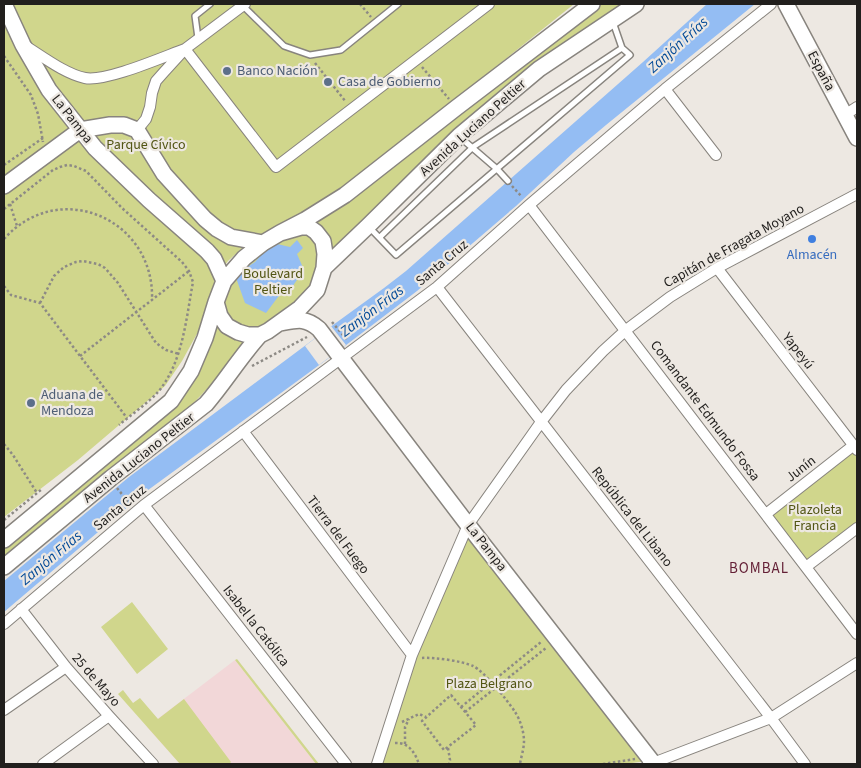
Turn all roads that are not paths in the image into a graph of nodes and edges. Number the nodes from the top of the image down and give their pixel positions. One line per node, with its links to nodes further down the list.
1 (4, 4): 12 (main road, La Pampa)
2 (210, 4): 11 (lane)
3 (398, 4): 9 (lane)
4 (489, 4): 14 (street)
5 (592, 4): 29 (main road, Avenida Luciano Peltier)
6 (636, 4): 10 (main road, Avenida Luciano Peltier)
7 (771, 4): 15 (street, Santa Cruz)
8 (786, 4): 16 (main road, España)
9 (239, 5): 11 (street)
10 (612, 19): 13 (lane); 19 (main road, Avenida Luciano Peltier)
11 (198, 38): 14 (street)
12 (23, 45): 14 (street); 17 (main road, La Pampa)
13 (622, 48): 21 (lane); 23 (lane)
14 (185, 49): 18 (street)
15 (665, 89): 22 (street); 27 (street, Santa Cruz)
16 (851, 111): 20 (main road, España)
17 (80, 130): 18 (main road); 25 (main road); 34 (main road, La Pampa)
18 (137, 130): 31 (main road)
19 (459, 136): 21 (lane); 28 (main road, Avenida Luciano Peltier)
20 (857, 138)
21 (473, 147): 23 (lane); 30 (lane)
22 (716, 155)
23 (497, 169): 24 (lane); 30 (lane)
24 (508, 181)
25 (4, 186)
26 (857, 194): 33 (street, Capitán de Fragata Moyano)
27 (526, 202): 35 (street, Santa Cruz); 40 (street, Comandante Edmundo Fossa)
28 (368, 226): 30 (lane); 32 (main road, Avenida Luciano Peltier)
29 (280, 233): 31 (main road); 32 (main road)
30 (380, 237)
31 (263, 243): 34 (main road)
32 (324, 268): 36 (main road)
33 (717, 268): 40 (street, Capitán de Fragata Moyano); 45 (street, Yapeyú)
34 (224, 281): 37 (main road)
35 (437, 287): 42 (street, Santa Cruz); 43 (street, República del Libano)
36 (317, 290): 38 (main road); 39 (main road, La Pampa)
37 (216, 302): 41 (main road); 50 (main road, Avenida Luciano Peltier)
38 (280, 323): 39 (main road, La Pampa); 41 (main road)
39 (325, 329): 42 (main road, La Pampa)
40 (626, 330): 43 (street, Capitán de Fragata Moyano); 47 (street, Comandante Edmundo Fossa)
41 (260, 335): 51 (main road, Avenida Luciano Peltier)
42 (342, 351): 44 (street, Santa Cruz); 48 (main road, La Pampa)
43 (541, 422): 48 (street, Capitán de Fragata Moyano); 61 (street, República del Libano)
44 (243, 432): 46 (street, Santa Cruz); 56 (street, Tierra del Fuego)
45 (855, 448): 47 (street, Junín)
46 (144, 505): 53 (street, Santa Cruz); 65 (street, Isabel la Católica)
47 (766, 514): 52 (street, Comandante Edmundo Fossa)
48 (468, 525): 56 (street, Capitán de Fragata Moyano); 62 (main road, La Pampa)
49 (857, 528): 52 (street)
50 (4, 540)
51 (4, 567)
52 (806, 567): 55 (street, Comandante Edmundo Fossa)
53 (21, 609): 54 (street, Santa Cruz); 58 (street, 25 de Mayo)
54 (4, 624)
55 (857, 634)
56 (415, 657): 66 (street, Capitán de Fragata Moyano)
57 (857, 663): 61 (street)
58 (66, 667): 59 (street); 60 (street, 25 de Mayo)
59 (4, 710)
60 (109, 716): 63 (street); 64 (street, 25 de Mayo)
61 (771, 718): 62 (street); 67 (street, República del Libano)
62 (649, 762)
63 (43, 764)
64 (153, 764)
65 (346, 764)
66 (377, 764)
67 (805, 764)

